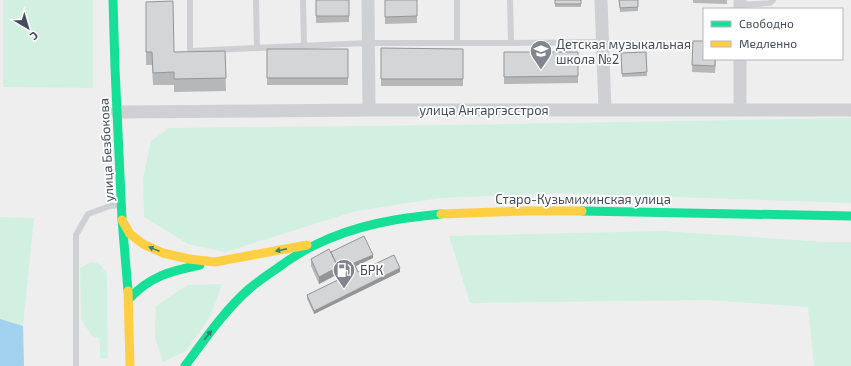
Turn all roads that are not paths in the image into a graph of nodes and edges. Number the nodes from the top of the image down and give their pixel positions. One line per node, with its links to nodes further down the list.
1 (113, 0): 22 (main road, улица Безбокова)
2 (190, 0): 16 (lane)
3 (256, 0): 16 (lane)
4 (304, 0): 15 (lane)
5 (368, 0): 14 (street)
6 (457, 0): 12 (lane)
7 (510, 0): 13 (lane)
8 (601, 0): 11 (street)
9 (773, 0): 10 (lane)
10 (740, 5)
11 (603, 42): 13 (lane); 18 (street)
12 (457, 43): 13 (lane); 14 (lane)
13 (511, 43)
14 (368, 44): 15 (lane); 19 (street)
15 (304, 46): 16 (lane)
16 (257, 48)
17 (740, 60): 20 (street)
18 (605, 109): 19 (street, улица Ангаргэсстроя); 20 (street, улица Ангаргэсстроя)
19 (369, 110): 22 (street, улица Ангаргэсстроя)
20 (740, 110): 21 (street, улица Ангаргэсстроя)
21 (851, 110)
22 (117, 112): 23 (main road, улица Безбокова)
23 (122, 205): 25 (main road, улица Безбокова); 29 (lane)
24 (851, 216): 26 (main road, Старо-Кузьмихинская улица)
25 (122, 219): 27 (main road, one-way to 25); 28 (main road, улица Безбокова)
26 (320, 242): 27 (main road, one-way to 27); 31 (main road, one-way to 26)
27 (215, 262): 28 (main road)
28 (129, 299): 30 (main road, улица Безбокова)
29 (76, 366)
30 (130, 366)
31 (185, 366)

